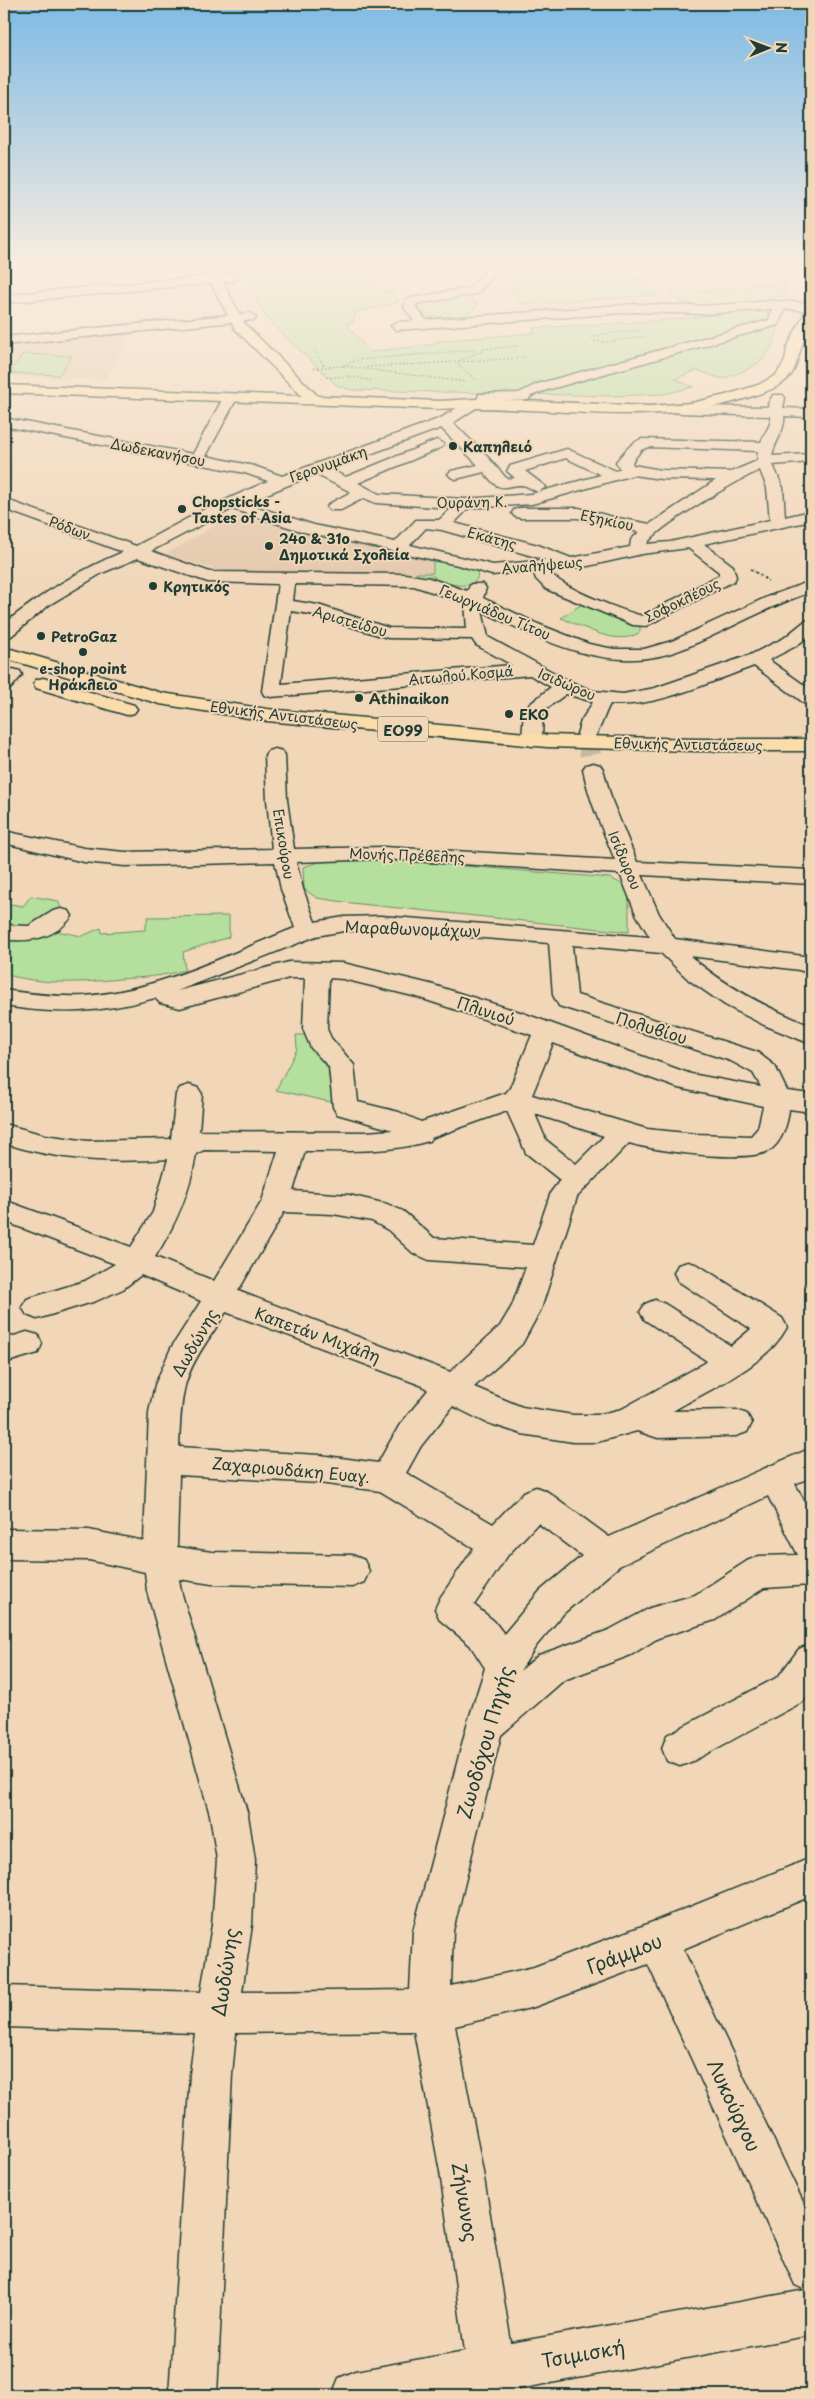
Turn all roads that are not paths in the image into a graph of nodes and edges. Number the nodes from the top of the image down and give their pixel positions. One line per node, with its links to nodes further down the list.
1 (289, 376): 6 (main road)
2 (313, 376): 11 (main road)
3 (579, 376): 13 (street, Γερονυμάκη)
4 (760, 376): 17 (main road)
5 (782, 376): 8 (main road)
6 (292, 379): 10 (main road); 11 (main road)
7 (4, 382): 10 (main road)
8 (776, 382): 16 (street); 19 (main road)
9 (4, 389): 12 (main road)
10 (271, 392): 11 (main road)
11 (313, 396): 12 (main road); 13 (main road); 14 (main road)
12 (230, 398): 26 (street)
13 (479, 403): 14 (main road); 15 (main road); 22 (street, Γερονυμάκη)
14 (428, 404): 22 (main road)
15 (511, 404): 17 (main road); 22 (main road)
16 (777, 405): 18 (street); 19 (street); 20 (street); 24 (street)
17 (557, 406): 19 (main road)
18 (811, 408)
19 (680, 409)
20 (811, 413)
21 (4, 422): 26 (street, Δωδεκανήσου)
22 (443, 422): 27 (street); 28 (street, Γερονυμάκη)
23 (437, 444): 35 (street)
24 (765, 457): 25 (street); 29 (street); 32 (street); 46 (street)
25 (811, 458)
26 (197, 460): 34 (street, Δωδεκανήσου)
27 (488, 467): 30 (street); 33 (street)
28 (315, 468): 34 (street, Γερονυμάκη); 35 (street, Ουράνη Κ.)
29 (632, 471): 31 (street, Ουράνη Κ.); 32 (street)
30 (456, 474)
31 (615, 476): 33 (street); 36 (street, Ουράνη Κ.)
32 (732, 477): 48 (street)
33 (528, 480): 38 (street)
34 (282, 481): 40 (street, Γερονυμάκη)
35 (344, 484): 37 (street, Ουράνη Κ.)
36 (574, 487): 38 (street, Ουράνη Κ.); 44 (street)
37 (361, 492): 42 (street, Ουράνη Κ.); 43 (street)
38 (549, 495): 39 (street, Ουράνη Κ.)
39 (506, 502): 42 (street, Ουράνη Κ.); 44 (street, Εξηκίου)
40 (230, 503): 50 (street, Αναλήψεως); 52 (street, Γερονυμάκη)
41 (4, 504): 52 (street, Ρόδων)
42 (465, 504): 47 (street, Εκάτης)
43 (335, 506)
44 (585, 514): 48 (street, Εξηκίου)
45 (811, 516): 46 (street)
46 (778, 523): 49 (street)
47 (442, 525): 50 (street); 54 (street, Εκάτης)
48 (652, 529): 51 (street)
49 (691, 542): 51 (street); 59 (street, Σοφοκλέους)
50 (399, 547): 56 (street, Αναλήψεως)
51 (642, 549): 53 (street, Αναλήψεως)
52 (134, 554): 57 (street, Γεωργιάδου Τίτου); 63 (street, Γερονυμάκη); 65 (street, Γερονυμάκη)
53 (588, 561): 54 (street, Αναλήψεως); 59 (street)
54 (569, 564): 55 (street, Αναλήψεως)
55 (540, 567): 56 (street, Αναλήψεως); 59 (street, Σοφοκλέους)
56 (492, 570): 60 (street)
57 (287, 579): 60 (street, Γεωργιάδου Τίτου); 61 (street)
58 (809, 588): 60 (street, Γεωργιάδου Τίτου)
59 (564, 592)
60 (474, 601): 64 (street)
61 (284, 605): 64 (street, Αριστείδου); 68 (street, Αιτωλού Κοσμά)
62 (811, 625): 67 (street, Ισιδώρου)
63 (4, 633)
64 (476, 634): 68 (street, Ισιδώρου)
65 (4, 648)
66 (4, 652): 74 (main road, Εθνικής Αντιστάσεως / ΕΟ99)
67 (756, 659): 71 (street, Ισιδώρου); 72 (street)
68 (531, 669): 70 (street, Ισιδώρου)
69 (7, 677): 77 (main road, Εθνικής Αντιστάσεως / ΕΟ99)
70 (564, 686): 71 (street, Ισιδώρου); 74 (street)
71 (604, 699): 73 (street)
72 (811, 700)
73 (587, 734)
74 (532, 740): 75 (main road, Εθνικής Αντιστάσεως / ΕΟ99)
75 (811, 745)
76 (276, 755): 80 (street, Επικούρου)
77 (811, 762)
78 (593, 768): 81 (street, Ισίδωρου)
79 (4, 837): 80 (street, Μονής Πρέβελης)
80 (284, 855): 81 (street, Μονής Πρέβελης); 84 (street, Επικούρου)
81 (628, 866): 82 (street, Μονής Πρέβελης); 87 (street, Ισίδωρου)
82 (811, 877)
83 (61, 916): 85 (street)
84 (308, 931): 86 (street, Μαραθωνομάχων); 90 (street, Μαραθωνομάχων)
85 (4, 932)
86 (560, 937): 87 (street, Μαραθωνομάχων); 96 (street, Πολυβίου)
87 (669, 947): 88 (street, Μαραθωνομάχων); 93 (street, Ισίδωρου)
88 (809, 964)
89 (317, 969): 90 (street, Πλινιού); 92 (street, Πλινιού); 100 (street)
90 (160, 989): 91 (street, Μαραθωνομάχων)
91 (4, 998)
92 (546, 1030): 95 (street); 96 (street, Πλινιού)
93 (811, 1036)
94 (189, 1094): 102 (street)
95 (515, 1099): 98 (street); 100 (street); 103 (street)
96 (776, 1099): 97 (street, Πλινιού); 98 (street)
97 (811, 1102)
98 (624, 1132): 103 (street, Ζαχαριουδάκη Ευαγ.)
99 (4, 1133): 102 (street)
100 (420, 1134): 101 (street)
101 (294, 1141): 102 (street); 104 (street, Δωδώνης)
102 (184, 1148): 106 (street)
103 (577, 1179): 107 (street, Ζαχαριουδάκη Ευαγ.)
104 (276, 1201): 107 (street); 109 (street, Δωδώνης)
105 (4, 1210): 106 (street, Καπετάν Μιχάλη)
106 (145, 1250): 109 (street, Καπετάν Μιχάλη); 110 (street)
107 (544, 1257): 113 (street, Ζαχαριουδάκη Ευαγ.)
108 (688, 1273): 112 (street, Καπετάν Μιχάλη)
109 (221, 1297): 113 (street, Καπετάν Μιχάλη); 116 (street, Δωδώνης)
110 (37, 1307)
111 (655, 1312): 112 (street)
112 (731, 1361): 114 (street, Καπετάν Μιχάλη)
113 (449, 1390): 114 (street, Καπετάν Μιχάλη); 118 (street, Ζαχαριουδάκη Ευαγ.)
114 (635, 1417): 115 (street)
115 (736, 1423)
116 (163, 1460): 118 (street, Ζαχαριουδάκη Ευαγ.); 124 (street, Δωδώνης)
117 (811, 1462): 119 (street, Ζωοδόχου Πηγής)
118 (386, 1478): 121 (street)
119 (776, 1479): 122 (street); 123 (street, Ζωοδόχου Πηγής)
120 (4, 1544): 124 (street)
121 (496, 1544): 123 (street); 128 (street)
122 (811, 1547)
123 (607, 1556): 128 (street, Ζωοδόχου Πηγής)
124 (160, 1559): 126 (street); 135 (street, Δωδώνης)
125 (811, 1569): 129 (street)
126 (352, 1571)
127 (811, 1661): 130 (street)
128 (504, 1665): 129 (street, Ζωοδόχου Πηγής)
129 (485, 1725): 134 (street, Ζωοδόχου Πηγής)
130 (680, 1748)
131 (811, 1877): 132 (street, Γράμμου)
132 (658, 1940): 134 (street, Γράμμου); 136 (street, Λυκούργου)
133 (4, 2007): 135 (street, Γράμμου)
134 (431, 2010): 135 (street, Γράμμου); 138 (street, Ζήνωνος)
135 (218, 2013): 139 (street, Δωδώνης)
136 (811, 2269)
137 (811, 2312): 138 (street, Τσιμισκή)
138 (493, 2382): 140 (street, Τσιμισκή)
139 (193, 2395)
140 (356, 2395)

